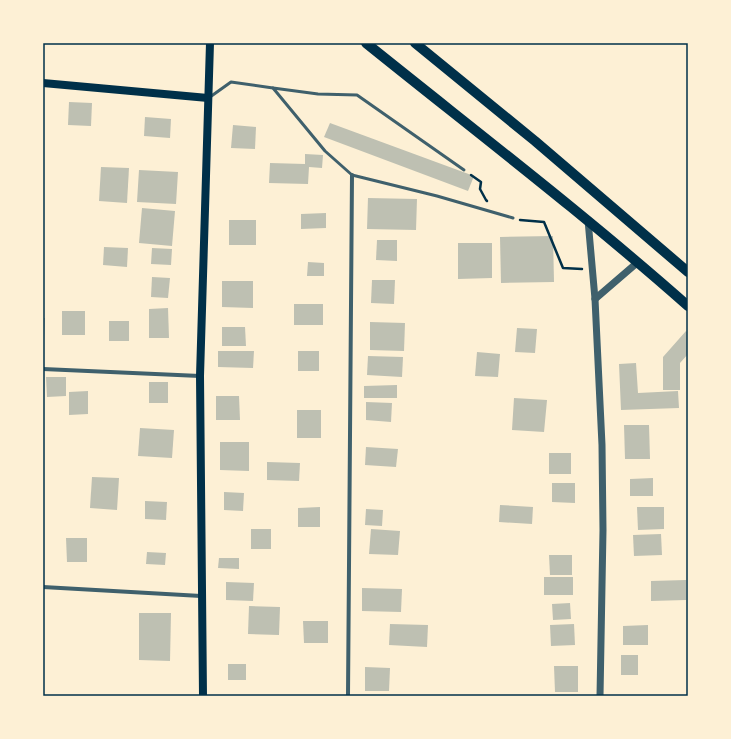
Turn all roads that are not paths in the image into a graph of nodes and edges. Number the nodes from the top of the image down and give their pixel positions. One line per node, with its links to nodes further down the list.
1 (210, 43): 6 (main road)
2 (366, 43): 10 (main road)
3 (415, 43): 12 (main road)
4 (43, 83): 6 (main road)
5 (273, 88): 6 (lane); 7 (lane); 8 (lane)
6 (208, 98): 16 (main road)
7 (464, 170)
8 (352, 175): 9 (lane); 20 (street)
9 (513, 218)
10 (588, 220): 11 (main road); 13 (street)
11 (638, 262): 13 (street); 14 (main road)
12 (688, 272)
13 (595, 299): 21 (street)
14 (688, 306)
15 (43, 369): 16 (street)
16 (200, 376): 18 (main road)
17 (43, 587): 18 (street)
18 (201, 596): 19 (main road)
19 (203, 696)
20 (348, 696)
21 (600, 696)

